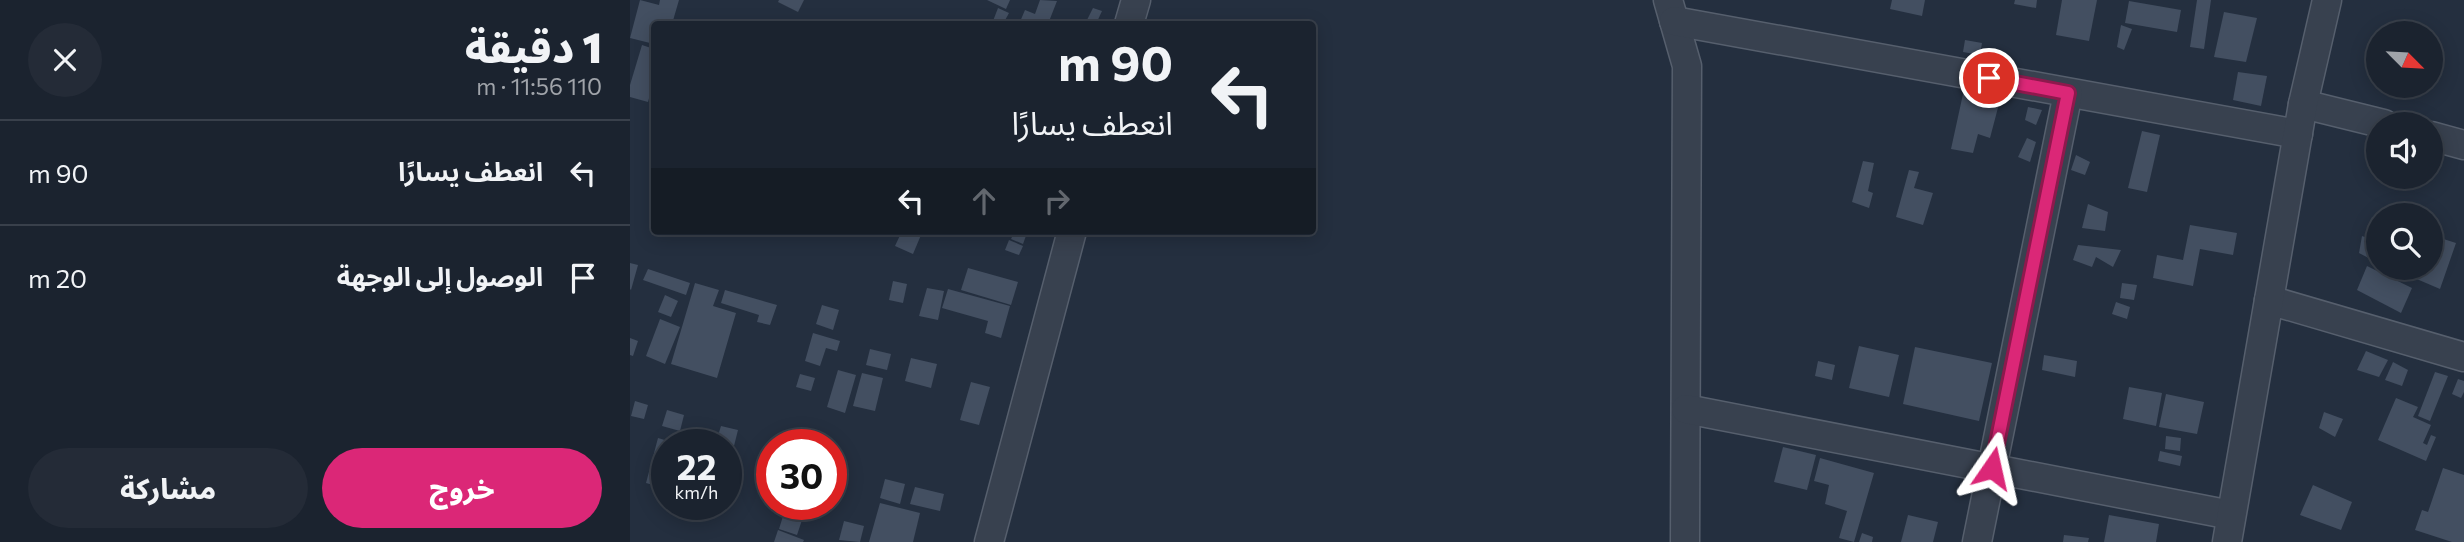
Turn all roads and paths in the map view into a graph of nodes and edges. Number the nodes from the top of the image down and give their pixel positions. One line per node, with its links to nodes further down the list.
1 (1136, 0): 4 (street)
2 (2328, 0): 6 (street)
3 (1671, 11): 5 (street); 14 (street)
4 (1130, 21)
5 (2068, 93): 8 (street); 15 (street)
6 (2303, 103): 7 (street); 8 (street)
7 (2366, 119)
8 (2298, 134): 12 (street)
9 (2443, 139): 10 (street)
10 (2464, 145)
11 (1071, 235): 17 (street)
12 (2269, 300): 13 (street); 16 (street)
13 (2464, 358)
14 (1686, 409): 15 (street); 18 (street)
15 (1992, 468): 16 (street); 19 (street)
16 (2229, 528)
17 (989, 542)
18 (1685, 542)
19 (1977, 542)

